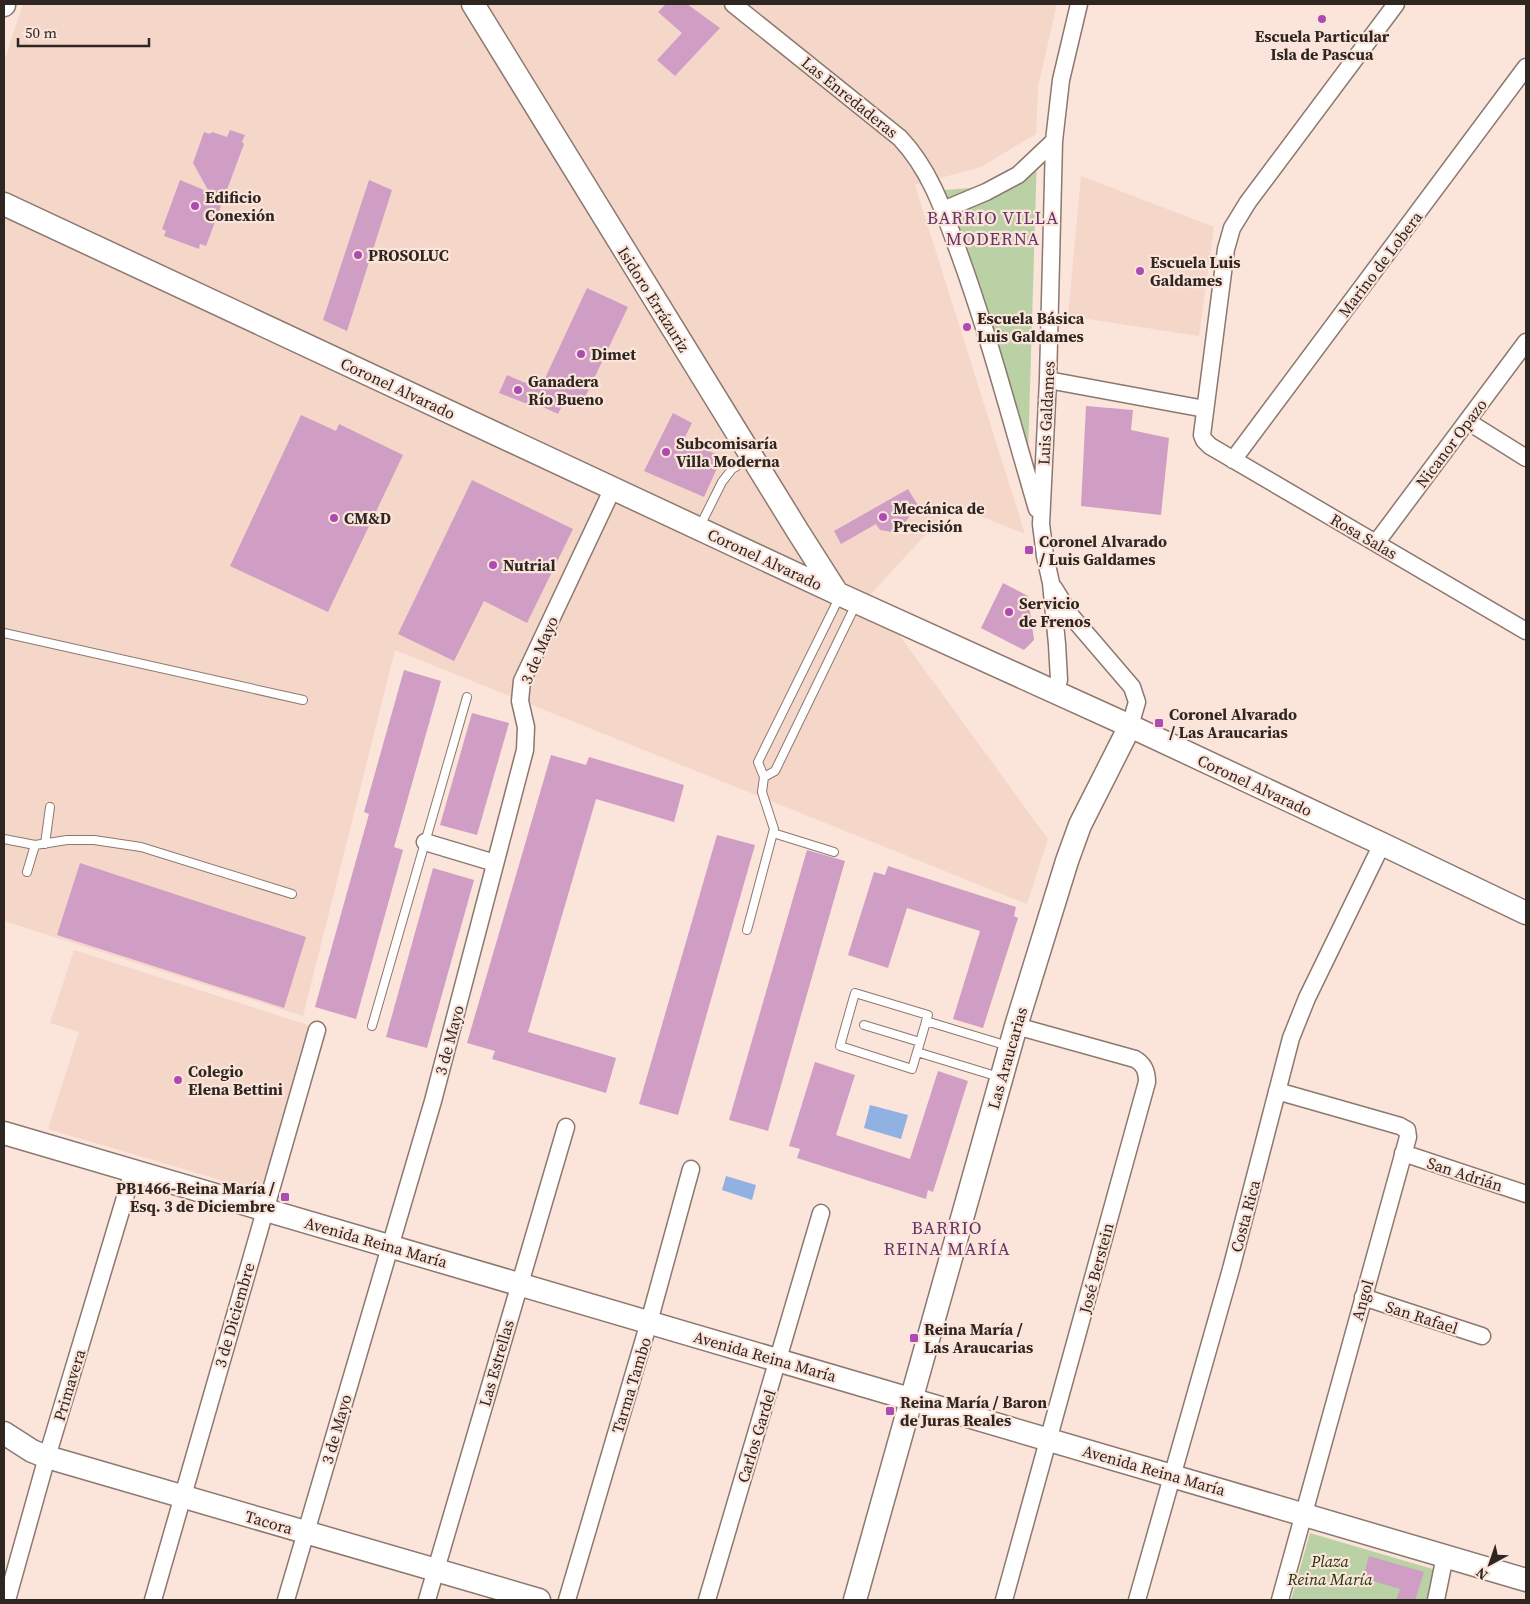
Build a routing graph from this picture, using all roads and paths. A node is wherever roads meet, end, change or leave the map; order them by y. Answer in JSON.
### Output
{"nodes":[{"id":1,"x":473,"y":4,"type":"edge"},
{"id":2,"x":733,"y":4,"type":"edge"},
{"id":3,"x":1079,"y":4,"type":"edge"},
{"id":4,"x":1396,"y":4,"type":"edge"},
{"id":5,"x":1526,"y":67,"type":"edge"},
{"id":6,"x":1054,"y":141,"type":"junction"},
{"id":7,"x":4,"y":204,"type":"edge"},
{"id":8,"x":943,"y":210,"type":"junction"},
{"id":9,"x":1526,"y":342,"type":"edge"},
{"id":10,"x":1048,"y":380,"type":"junction"},
{"id":11,"x":1205,"y":409,"type":"junction"},
{"id":12,"x":1468,"y":421,"type":"junction"},
{"id":13,"x":752,"y":457,"type":"junction"},
{"id":14,"x":1526,"y":458,"type":"edge"},
{"id":15,"x":1233,"y":460,"type":"junction"},
{"id":16,"x":613,"y":488,"type":"junction"},
{"id":17,"x":1041,"y":524,"type":"junction"},
{"id":18,"x":699,"y":528,"type":"junction"},
{"id":19,"x":797,"y":530,"type":"junction"},
{"id":20,"x":1376,"y":543,"type":"junction"},
{"id":21,"x":775,"y":564,"type":"junction"},
{"id":22,"x":1051,"y":583,"type":"junction"},
{"id":23,"x":845,"y":596,"type":"junction"},
{"id":24,"x":1526,"y":631,"type":"edge"},
{"id":25,"x":4,"y":633,"type":"edge"},
{"id":26,"x":1056,"y":692,"type":"junction"},
{"id":27,"x":467,"y":697,"type":"dead end"},
{"id":28,"x":303,"y":700,"type":"dead end"},
{"id":29,"x":1130,"y":726,"type":"junction"},
{"id":30,"x":764,"y":777,"type":"junction"},
{"id":31,"x":50,"y":807,"type":"dead end"},
{"id":32,"x":773,"y":833,"type":"junction"},
{"id":33,"x":4,"y":839,"type":"edge"},
{"id":34,"x":425,"y":842,"type":"junction"},
{"id":35,"x":44,"y":844,"type":"junction"},
{"id":36,"x":1382,"y":844,"type":"junction"},
{"id":37,"x":35,"y":845,"type":"junction"},
{"id":38,"x":834,"y":852,"type":"dead end"},
{"id":39,"x":495,"y":863,"type":"junction"},
{"id":40,"x":27,"y":872,"type":"dead end"},
{"id":41,"x":292,"y":894,"type":"dead end"},
{"id":42,"x":1526,"y":913,"type":"edge"},
{"id":43,"x":747,"y":930,"type":"dead end"},
{"id":44,"x":926,"y":1021,"type":"junction"},
{"id":45,"x":864,"y":1025,"type":"dead end"},
{"id":46,"x":372,"y":1026,"type":"dead end"},
{"id":47,"x":317,"y":1030,"type":"dead end"},
{"id":48,"x":1013,"y":1036,"type":"junction"},
{"id":49,"x":920,"y":1042,"type":"junction"},
{"id":50,"x":917,"y":1052,"type":"junction"},
{"id":51,"x":1001,"y":1078,"type":"junction"},
{"id":52,"x":1278,"y":1091,"type":"junction"},
{"id":53,"x":566,"y":1127,"type":"dead end"},
{"id":54,"x":4,"y":1133,"type":"edge"},
{"id":55,"x":1403,"y":1153,"type":"junction"},
{"id":56,"x":691,"y":1169,"type":"dead end"},
{"id":57,"x":134,"y":1171,"type":"junction"},
{"id":58,"x":1526,"y":1194,"type":"edge"},
{"id":59,"x":265,"y":1210,"type":"junction"},
{"id":60,"x":821,"y":1214,"type":"dead end"},
{"id":61,"x":390,"y":1246,"type":"junction"},
{"id":62,"x":520,"y":1284,"type":"junction"},
{"id":63,"x":1363,"y":1298,"type":"junction"},
{"id":64,"x":649,"y":1322,"type":"junction"},
{"id":65,"x":1482,"y":1336,"type":"dead end"},
{"id":66,"x":778,"y":1360,"type":"junction"},
{"id":67,"x":912,"y":1400,"type":"junction"},
{"id":68,"x":4,"y":1432,"type":"edge"},
{"id":69,"x":1049,"y":1440,"type":"junction"},
{"id":70,"x":47,"y":1458,"type":"junction"},
{"id":71,"x":1172,"y":1476,"type":"junction"},
{"id":72,"x":182,"y":1497,"type":"junction"},
{"id":73,"x":1303,"y":1514,"type":"junction"},
{"id":74,"x":306,"y":1533,"type":"junction"},
{"id":75,"x":1444,"y":1556,"type":"junction"},
{"id":76,"x":436,"y":1570,"type":"junction"},
{"id":77,"x":1526,"y":1580,"type":"edge"},
{"id":78,"x":7,"y":1600,"type":"edge"},
{"id":79,"x":153,"y":1600,"type":"edge"},
{"id":80,"x":286,"y":1600,"type":"edge"},
{"id":81,"x":427,"y":1600,"type":"edge"},
{"id":82,"x":539,"y":1600,"type":"edge"},
{"id":83,"x":567,"y":1600,"type":"edge"},
{"id":84,"x":707,"y":1600,"type":"edge"},
{"id":85,"x":855,"y":1600,"type":"edge"},
{"id":86,"x":1004,"y":1600,"type":"edge"},
{"id":87,"x":1137,"y":1600,"type":"edge"},
{"id":88,"x":1280,"y":1600,"type":"edge"},
{"id":89,"x":1436,"y":1600,"type":"edge"}],
"edges":[{"from":1,"to":13,"type":"street","name":"Isidoro Errázuriz"},
{"from":2,"to":8,"type":"street","name":"Las Enredaderas"},
{"from":3,"to":6,"type":"street","name":"Luis Galdames"},
{"from":4,"to":11,"type":"street"},
{"from":5,"to":15,"type":"street","name":"Marino de Lobera"},
{"from":6,"to":8,"type":"street"},
{"from":6,"to":10,"type":"street","name":"Luis Galdames"},
{"from":7,"to":16,"type":"street","name":"Coronel Alvarado"},
{"from":8,"to":17,"type":"street","name":"Las Enredaderas"},
{"from":9,"to":12,"type":"street","name":"Nicanor Opazo"},
{"from":10,"to":11,"type":"street"},
{"from":10,"to":17,"type":"street","name":"Luis Galdames"},
{"from":11,"to":15,"type":"street","name":"Rosa Salas"},
{"from":12,"to":14,"type":"street"},
{"from":12,"to":20,"type":"street","name":"Nicanor Opazo"},
{"from":13,"to":18,"type":"lane"},
{"from":13,"to":19,"type":"street","name":"Isidoro Errázuriz"},
{"from":15,"to":20,"type":"street","name":"Rosa Salas"},
{"from":16,"to":18,"type":"street","name":"Coronel Alvarado"},
{"from":16,"to":39,"type":"street","name":"3 de Mayo"},
{"from":17,"to":22,"type":"street","name":"Luis Galdames"},
{"from":18,"to":21,"type":"street","name":"Coronel Alvarado"},
{"from":19,"to":21,"type":"street"},
{"from":19,"to":23,"type":"street","name":"Isidoro Errázuriz"},
{"from":20,"to":24,"type":"street","name":"Rosa Salas"},
{"from":21,"to":23,"type":"street","name":"Coronel Alvarado"},
{"from":22,"to":26,"type":"street","name":"Luis Galdames"},
{"from":22,"to":29,"type":"street","name":"Luis Galdames"},
{"from":23,"to":26,"type":"street","name":"Coronel Alvarado"},
{"from":23,"to":30,"type":"lane"},
{"from":23,"to":30,"type":"lane"},
{"from":25,"to":28,"type":"lane"},
{"from":26,"to":29,"type":"street","name":"Coronel Alvarado"},
{"from":27,"to":34,"type":"lane"},
{"from":29,"to":36,"type":"street","name":"Coronel Alvarado"},
{"from":29,"to":48,"type":"street","name":"Las Araucarias"},
{"from":30,"to":32,"type":"lane"},
{"from":31,"to":35,"type":"lane"},
{"from":32,"to":38,"type":"lane"},
{"from":32,"to":43,"type":"lane"},
{"from":33,"to":37,"type":"lane"},
{"from":34,"to":39,"type":"street"},
{"from":34,"to":46,"type":"lane"},
{"from":35,"to":37,"type":"lane"},
{"from":35,"to":41,"type":"lane"},
{"from":36,"to":42,"type":"street","name":"Coronel Alvarado"},
{"from":36,"to":52,"type":"street","name":"Costa Rica"},
{"from":37,"to":40,"type":"lane"},
{"from":39,"to":61,"type":"street","name":"3 de Mayo"},
{"from":44,"to":48,"type":"lane"},
{"from":44,"to":49,"type":"lane"},
{"from":44,"to":50,"type":"lane"},
{"from":45,"to":49,"type":"lane"},
{"from":47,"to":59,"type":"street","name":"3 de Diciembre"},
{"from":48,"to":51,"type":"street","name":"Las Araucarias"},
{"from":48,"to":69,"type":"street","name":"José Berstein"},
{"from":49,"to":50,"type":"lane"},
{"from":50,"to":51,"type":"lane"},
{"from":51,"to":67,"type":"street","name":"Las Araucarias"},
{"from":52,"to":55,"type":"street","name":"Angol"},
{"from":52,"to":71,"type":"street","name":"Costa Rica"},
{"from":53,"to":62,"type":"street","name":"Las Estrellas"},
{"from":54,"to":57,"type":"street","name":"Avenida Reina María"},
{"from":55,"to":58,"type":"street","name":"San Adrián"},
{"from":55,"to":63,"type":"street","name":"Angol"},
{"from":56,"to":64,"type":"street","name":"Tarma Tambo"},
{"from":57,"to":59,"type":"street","name":"Avenida Reina María"},
{"from":57,"to":70,"type":"street","name":"Primavera"},
{"from":59,"to":61,"type":"street","name":"Avenida Reina María"},
{"from":59,"to":72,"type":"street","name":"3 de Diciembre"},
{"from":60,"to":66,"type":"street","name":"Carlos Gardel"},
{"from":61,"to":62,"type":"street","name":"Avenida Reina María"},
{"from":61,"to":74,"type":"street","name":"3 de Mayo"},
{"from":62,"to":64,"type":"street","name":"Avenida Reina María"},
{"from":62,"to":76,"type":"street","name":"Las Estrellas"},
{"from":63,"to":65,"type":"street","name":"San Rafael"},
{"from":63,"to":73,"type":"street","name":"Angol"},
{"from":64,"to":66,"type":"street","name":"Avenida Reina María"},
{"from":64,"to":83,"type":"street","name":"Tarma Tambo"},
{"from":66,"to":67,"type":"street","name":"Avenida Reina María"},
{"from":66,"to":84,"type":"street","name":"Carlos Gardel"},
{"from":67,"to":69,"type":"street","name":"Avenida Reina María"},
{"from":67,"to":85,"type":"street","name":"Las Araucarias"},
{"from":68,"to":70,"type":"street","name":"Tacora"},
{"from":69,"to":71,"type":"street","name":"Avenida Reina María"},
{"from":69,"to":86,"type":"street","name":"José Berstein"},
{"from":70,"to":72,"type":"street","name":"Tacora"},
{"from":70,"to":78,"type":"street","name":"Primavera"},
{"from":71,"to":73,"type":"street","name":"Avenida Reina María"},
{"from":71,"to":87,"type":"street","name":"Costa Rica"},
{"from":72,"to":74,"type":"street","name":"Tacora"},
{"from":72,"to":79,"type":"street","name":"3 de Diciembre"},
{"from":73,"to":75,"type":"street","name":"Avenida Reina María"},
{"from":73,"to":88,"type":"street","name":"Angol"},
{"from":74,"to":76,"type":"street","name":"Tacora"},
{"from":74,"to":80,"type":"street","name":"3 de Mayo"},
{"from":75,"to":77,"type":"street","name":"Avenida Reina María"},
{"from":75,"to":89,"type":"street"},
{"from":76,"to":81,"type":"street","name":"Las Estrellas"},
{"from":76,"to":82,"type":"street","name":"Tacora"}]}
